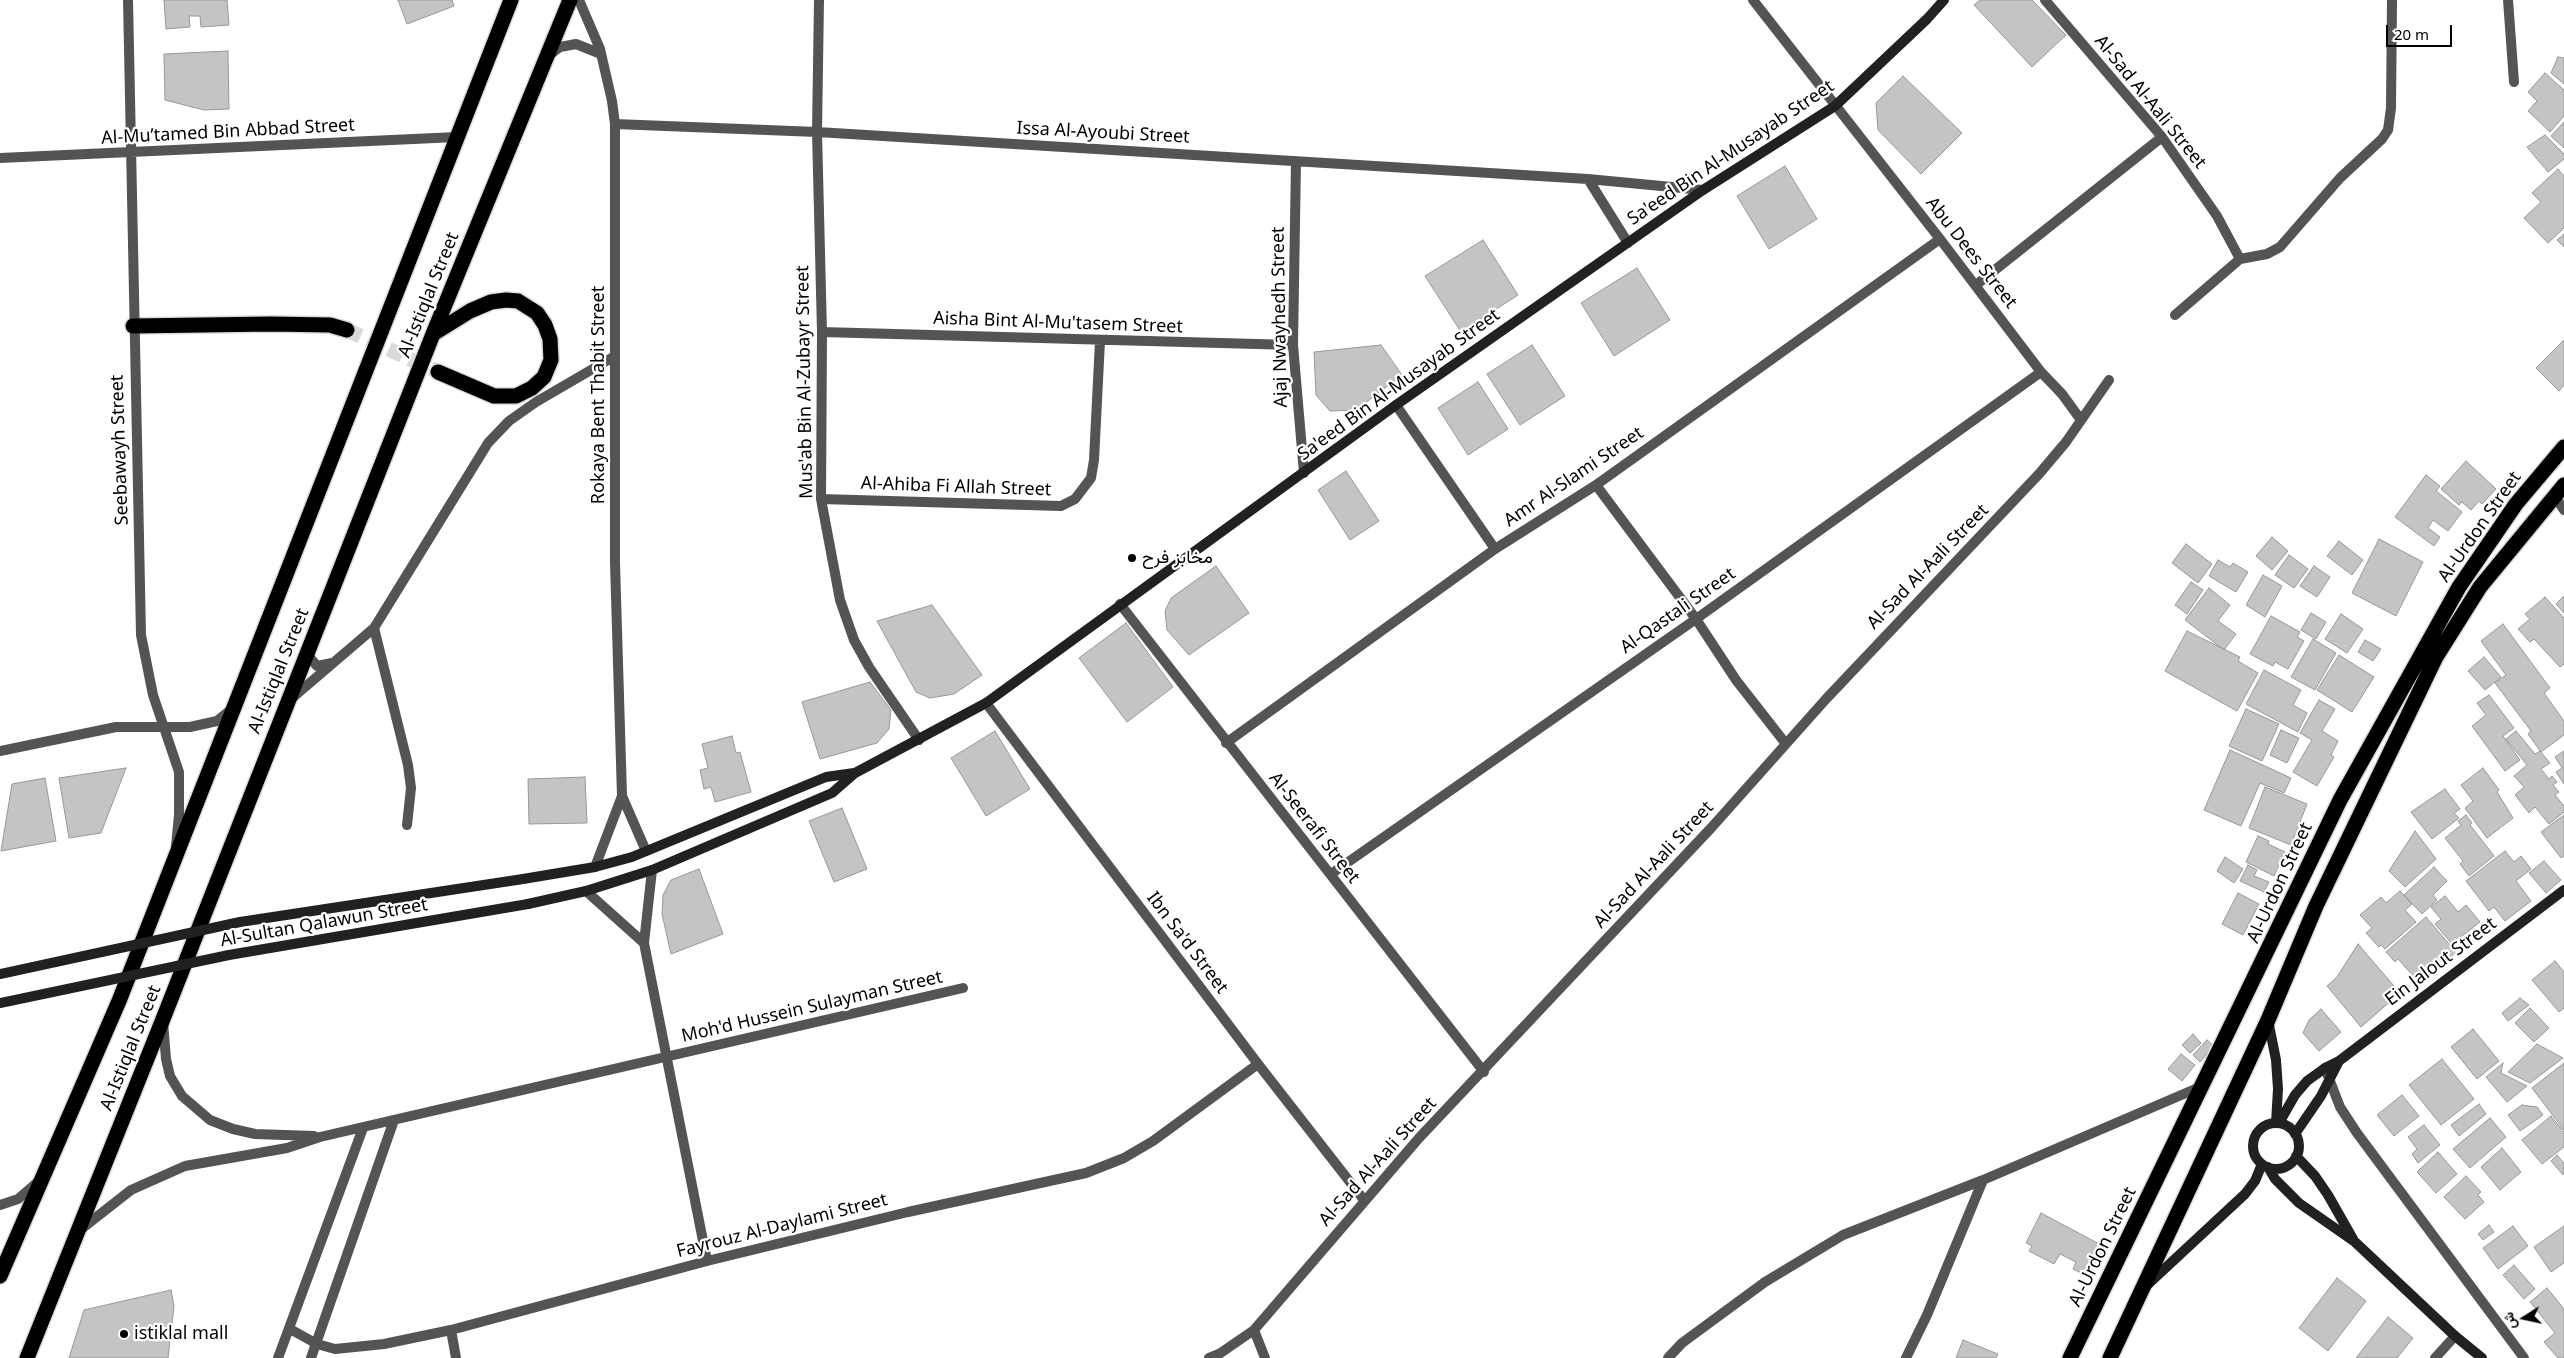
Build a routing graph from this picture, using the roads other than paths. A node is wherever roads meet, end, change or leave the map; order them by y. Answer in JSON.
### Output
{"nodes":[{"id":1,"x":128,"y":0,"type":"edge"},
{"id":2,"x":511,"y":0,"type":"edge"},
{"id":3,"x":570,"y":0,"type":"edge"},
{"id":4,"x":579,"y":0,"type":"edge"},
{"id":5,"x":819,"y":0,"type":"edge"},
{"id":6,"x":1753,"y":0,"type":"edge"},
{"id":7,"x":1944,"y":0,"type":"edge"},
{"id":8,"x":2045,"y":0,"type":"edge"},
{"id":9,"x":2392,"y":0,"type":"edge"},
{"id":10,"x":2508,"y":0,"type":"edge"},
{"id":11,"x":601,"y":54,"type":"junction"},
{"id":12,"x":546,"y":57,"type":"junction"},
{"id":13,"x":2514,"y":82,"type":"dead end"},
{"id":14,"x":1835,"y":106,"type":"junction"},
{"id":15,"x":615,"y":124,"type":"junction"},
{"id":16,"x":817,"y":132,"type":"junction"},
{"id":17,"x":457,"y":137,"type":"junction"},
{"id":18,"x":2162,"y":138,"type":"junction"},
{"id":19,"x":130,"y":152,"type":"junction"},
{"id":20,"x":0,"y":158,"type":"edge"},
{"id":21,"x":1296,"y":161,"type":"junction"},
{"id":22,"x":1588,"y":179,"type":"junction"},
{"id":23,"x":1703,"y":190,"type":"junction"},
{"id":24,"x":1940,"y":239,"type":"junction"},
{"id":25,"x":1628,"y":242,"type":"junction"},
{"id":26,"x":2240,"y":259,"type":"junction"},
{"id":27,"x":1976,"y":285,"type":"junction"},
{"id":28,"x":2175,"y":315,"type":"dead end"},
{"id":29,"x":133,"y":326,"type":"junction"},
{"id":30,"x":347,"y":330,"type":"tunnel mouth"},
{"id":31,"x":822,"y":332,"type":"junction"},
{"id":32,"x":433,"y":334,"type":"junction"},
{"id":33,"x":1100,"y":341,"type":"junction"},
{"id":34,"x":1293,"y":345,"type":"junction"},
{"id":35,"x":615,"y":356,"type":"junction"},
{"id":36,"x":438,"y":372,"type":"tunnel mouth"},
{"id":37,"x":2041,"y":372,"type":"junction"},
{"id":38,"x":2109,"y":380,"type":"dead end"},
{"id":39,"x":1396,"y":405,"type":"junction"},
{"id":40,"x":2081,"y":420,"type":"junction"},
{"id":41,"x":2564,"y":447,"type":"edge"},
{"id":42,"x":1304,"y":473,"type":"junction"},
{"id":43,"x":1596,"y":485,"type":"junction"},
{"id":44,"x":2559,"y":490,"type":"edge"},
{"id":45,"x":821,"y":499,"type":"junction"},
{"id":46,"x":2564,"y":510,"type":"edge"},
{"id":47,"x":1495,"y":549,"type":"junction"},
{"id":48,"x":1120,"y":604,"type":"junction"},
{"id":49,"x":1696,"y":619,"type":"junction"},
{"id":50,"x":374,"y":628,"type":"junction"},
{"id":51,"x":306,"y":653,"type":"junction"},
{"id":52,"x":333,"y":663,"type":"junction"},
{"id":53,"x":986,"y":703,"type":"junction"},
{"id":54,"x":286,"y":704,"type":"junction"},
{"id":55,"x":234,"y":708,"type":"junction"},
{"id":56,"x":165,"y":728,"type":"junction"},
{"id":57,"x":920,"y":740,"type":"junction"},
{"id":58,"x":1226,"y":743,"type":"junction"},
{"id":59,"x":1786,"y":744,"type":"junction"},
{"id":60,"x":0,"y":751,"type":"edge"},
{"id":61,"x":855,"y":773,"type":"junction"},
{"id":62,"x":622,"y":796,"type":"junction"},
{"id":63,"x":407,"y":825,"type":"dead end"},
{"id":64,"x":646,"y":851,"type":"junction"},
{"id":65,"x":174,"y":859,"type":"junction"},
{"id":66,"x":595,"y":867,"type":"junction"},
{"id":67,"x":652,"y":870,"type":"junction"},
{"id":68,"x":1331,"y":874,"type":"junction"},
{"id":69,"x":2564,"y":890,"type":"edge"},
{"id":70,"x":586,"y":891,"type":"junction"},
{"id":71,"x":644,"y":943,"type":"junction"},
{"id":72,"x":0,"y":974,"type":"edge"},
{"id":73,"x":963,"y":988,"type":"dead end"},
{"id":74,"x":0,"y":1003,"type":"edge"},
{"id":75,"x":163,"y":1019,"type":"junction"},
{"id":76,"x":2268,"y":1020,"type":"junction"},
{"id":77,"x":668,"y":1058,"type":"junction"},
{"id":78,"x":2339,"y":1061,"type":"junction"},
{"id":79,"x":1258,"y":1064,"type":"junction"},
{"id":80,"x":2325,"y":1068,"type":"junction"},
{"id":81,"x":1484,"y":1072,"type":"junction"},
{"id":82,"x":2330,"y":1080,"type":"junction"},
{"id":83,"x":2200,"y":1087,"type":"junction"},
{"id":84,"x":394,"y":1120,"type":"junction"},
{"id":85,"x":2277,"y":1123,"type":"junction"},
{"id":86,"x":362,"y":1128,"type":"junction"},
{"id":87,"x":2295,"y":1134,"type":"junction"},
{"id":88,"x":320,"y":1137,"type":"junction"},
{"id":89,"x":2296,"y":1156,"type":"junction"},
{"id":90,"x":2265,"y":1166,"type":"junction"},
{"id":91,"x":41,"y":1179,"type":"junction"},
{"id":92,"x":1983,"y":1180,"type":"junction"},
{"id":93,"x":1364,"y":1200,"type":"junction"},
{"id":94,"x":0,"y":1205,"type":"edge"},
{"id":95,"x":76,"y":1234,"type":"junction"},
{"id":96,"x":2355,"y":1242,"type":"junction"},
{"id":97,"x":708,"y":1261,"type":"junction"},
{"id":98,"x":0,"y":1276,"type":"edge"},
{"id":99,"x":2144,"y":1289,"type":"junction"},
{"id":100,"x":290,"y":1329,"type":"junction"},
{"id":101,"x":451,"y":1330,"type":"junction"},
{"id":102,"x":1254,"y":1330,"type":"junction"},
{"id":103,"x":2455,"y":1336,"type":"junction"},
{"id":104,"x":317,"y":1344,"type":"junction"},
{"id":105,"x":27,"y":1358,"type":"edge"},
{"id":106,"x":278,"y":1358,"type":"edge"},
{"id":107,"x":311,"y":1358,"type":"edge"},
{"id":108,"x":456,"y":1358,"type":"edge"},
{"id":109,"x":1209,"y":1358,"type":"edge"},
{"id":110,"x":1264,"y":1358,"type":"edge"},
{"id":111,"x":1668,"y":1358,"type":"edge"},
{"id":112,"x":1906,"y":1358,"type":"edge"},
{"id":113,"x":2070,"y":1358,"type":"edge"},
{"id":114,"x":2110,"y":1358,"type":"edge"},
{"id":115,"x":2436,"y":1358,"type":"edge"},
{"id":116,"x":2482,"y":1358,"type":"edge"},
{"id":117,"x":2524,"y":1358,"type":"edge"}],
"edges":[{"from":1,"to":19,"type":"street","name":"Seebawayh Street"},
{"from":2,"to":17,"type":"highway","name":"Al-Istiqlal Street"},
{"from":3,"to":12,"type":"highway","name":"Al-Istiqlal Street"},
{"from":4,"to":11,"type":"street","name":"Rokaya Bent Thabit Street"},
{"from":5,"to":16,"type":"street","name":"Mus'ab Bin Al-Zubayr Street"},
{"from":6,"to":14,"type":"street","name":"Abu Dees Street"},
{"from":7,"to":14,"type":"street","name":"Sa'eed Bin Al-Musayab Street"},
{"from":8,"to":18,"type":"street","name":"Al-Sad Al-Aali Street"},
{"from":9,"to":26,"type":"street"},
{"from":10,"to":13,"type":"street"},
{"from":11,"to":12,"type":"street"},
{"from":11,"to":15,"type":"street","name":"Rokaya Bent Thabit Street"},
{"from":12,"to":32,"type":"highway","name":"Al-Istiqlal Street"},
{"from":14,"to":23,"type":"street","name":"Sa'eed Bin Al-Musayab Street"},
{"from":14,"to":24,"type":"street","name":"Abu Dees Street"},
{"from":15,"to":16,"type":"street","name":"Issa Al-Ayoubi Street"},
{"from":15,"to":35,"type":"street","name":"Rokaya Bent Thabit Street"},
{"from":16,"to":21,"type":"street","name":"Issa Al-Ayoubi Street"},
{"from":16,"to":31,"type":"street","name":"Mus'ab Bin Al-Zubayr Street"},
{"from":17,"to":19,"type":"street","name":"Al-Mu’tamed Bin Abbad Street"},
{"from":17,"to":55,"type":"highway","name":"Al-Istiqlal Street"},
{"from":18,"to":26,"type":"street","name":"Al-Sad Al-Aali Street"},
{"from":18,"to":27,"type":"street"},
{"from":19,"to":20,"type":"street","name":"Al-Mu’tamed Bin Abbad Street"},
{"from":19,"to":29,"type":"street","name":"Seebawayh Street"},
{"from":21,"to":22,"type":"street","name":"Issa Al-Ayoubi Street"},
{"from":21,"to":34,"type":"street","name":"Ajaj Nwayhedh Street"},
{"from":22,"to":23,"type":"street","name":"Issa Al-Ayoubi Street"},
{"from":22,"to":25,"type":"street"},
{"from":23,"to":25,"type":"street","name":"Sa'eed Bin Al-Musayab Street"},
{"from":24,"to":27,"type":"street","name":"Abu Dees Street"},
{"from":24,"to":43,"type":"street","name":"Amr Al-Slami Street"},
{"from":25,"to":39,"type":"street","name":"Sa'eed Bin Al-Musayab Street"},
{"from":26,"to":28,"type":"street"},
{"from":27,"to":37,"type":"street","name":"Abu Dees Street"},
{"from":29,"to":30,"type":"highway"},
{"from":29,"to":56,"type":"street","name":"Seebawayh Street"},
{"from":31,"to":33,"type":"street","name":"Aisha Bint Al-Mu'tasem Street"},
{"from":31,"to":45,"type":"street","name":"Mus'ab Bin Al-Zubayr Street"},
{"from":32,"to":36,"type":"highway"},
{"from":32,"to":51,"type":"highway","name":"Al-Istiqlal Street"},
{"from":33,"to":34,"type":"street","name":"Aisha Bint Al-Mu'tasem Street"},
{"from":33,"to":45,"type":"street","name":"Al-Ahiba Fi Allah Street"},
{"from":34,"to":42,"type":"street","name":"Ajaj Nwayhedh Street"},
{"from":35,"to":50,"type":"street"},
{"from":35,"to":62,"type":"street","name":"Rokaya Bent Thabit Street"},
{"from":37,"to":40,"type":"street","name":"Abu Dees Street"},
{"from":37,"to":49,"type":"street","name":"Al-Qastali Street"},
{"from":38,"to":40,"type":"street","name":"Al-Sad Al-Aali Street"},
{"from":39,"to":42,"type":"street","name":"Sa'eed Bin Al-Musayab Street"},
{"from":39,"to":47,"type":"street"},
{"from":40,"to":59,"type":"street","name":"Al-Sad Al-Aali Street"},
{"from":41,"to":83,"type":"highway","name":"Al-Urdon Street"},
{"from":42,"to":48,"type":"street","name":"Sa'eed Bin Al-Musayab Street"},
{"from":43,"to":47,"type":"street","name":"Amr Al-Slami Street"},
{"from":43,"to":49,"type":"street"},
{"from":44,"to":46,"type":"street"},
{"from":44,"to":76,"type":"highway","name":"Al-Urdon Street"},
{"from":45,"to":57,"type":"street","name":"Mus'ab Bin Al-Zubayr Street"},
{"from":47,"to":58,"type":"street","name":"Amr Al-Slami Street"},
{"from":48,"to":53,"type":"street","name":"Sa'eed Bin Al-Musayab Street"},
{"from":48,"to":58,"type":"street","name":"Al-Seerafi Street"},
{"from":49,"to":59,"type":"street"},
{"from":49,"to":68,"type":"street","name":"Al-Qastali Street"},
{"from":50,"to":52,"type":"street"},
{"from":50,"to":63,"type":"street"},
{"from":51,"to":52,"type":"street"},
{"from":51,"to":54,"type":"highway","name":"Al-Istiqlal Street"},
{"from":52,"to":54,"type":"street"},
{"from":53,"to":57,"type":"street","name":"Sa'eed Bin Al-Musayab Street"},
{"from":53,"to":79,"type":"street","name":"Ibn Sa'd Street"},
{"from":54,"to":75,"type":"highway","name":"Al-Istiqlal Street"},
{"from":55,"to":56,"type":"street"},
{"from":55,"to":65,"type":"highway","name":"Al-Istiqlal Street"},
{"from":56,"to":60,"type":"street"},
{"from":56,"to":65,"type":"street","name":"Seebawayh Street"},
{"from":57,"to":61,"type":"street","name":"Sa'eed Bin Al-Musayab Street"},
{"from":58,"to":68,"type":"street","name":"Al-Seerafi Street"},
{"from":59,"to":81,"type":"street","name":"Al-Sad Al-Aali Street"},
{"from":61,"to":64,"type":"street","name":"Sa'eed Bin Al-Musayab Street"},
{"from":61,"to":67,"type":"street","name":"Sa'eed Bin Al-Musayab Street"},
{"from":62,"to":64,"type":"street","name":"Rokaya Bent Thabit Street"},
{"from":62,"to":66,"type":"street","name":"Rokaya Bent Thabit Street"},
{"from":64,"to":66,"type":"street","name":"Sa'eed Bin Al-Musayab Street"},
{"from":65,"to":91,"type":"highway","name":"Al-Istiqlal Street"},
{"from":66,"to":72,"type":"street","name":"Al-Sultan Qalawun Street","bridge":true},
{"from":67,"to":70,"type":"street","name":"Al-Sultan Qalawun Street"},
{"from":67,"to":71,"type":"street","name":"Moh'd Hussein Sulayman Street"},
{"from":68,"to":81,"type":"street","name":"Al-Seerafi Street"},
{"from":69,"to":78,"type":"street","name":"Ein Jalout Street"},
{"from":70,"to":71,"type":"street"},
{"from":70,"to":74,"type":"street","name":"Al-Sultan Qalawun Street","bridge":true},
{"from":71,"to":77,"type":"street","name":"Moh'd Hussein Sulayman Street"},
{"from":73,"to":77,"type":"street","name":"Moh'd Hussein Sulayman Street"},
{"from":75,"to":88,"type":"street"},
{"from":75,"to":95,"type":"highway","name":"Al-Istiqlal Street"},
{"from":76,"to":85,"type":"street"},
{"from":76,"to":99,"type":"highway","name":"Al-Urdon Street"},
{"from":77,"to":84,"type":"street"},
{"from":77,"to":97,"type":"street","name":"Moh'd Hussein Sulayman Street"},
{"from":78,"to":80,"type":"street","name":"Ein Jalout Street"},
{"from":78,"to":82,"type":"street","name":"Ein Jalout Street"},
{"from":79,"to":93,"type":"street","name":"Ibn Sa'd Street"},
{"from":79,"to":97,"type":"street","name":"Fayrouz Al-Daylami Street"},
{"from":80,"to":82,"type":"street"},
{"from":80,"to":85,"type":"street","name":"Ein Jalout Street"},
{"from":81,"to":93,"type":"street","name":"Al-Sad Al-Aali Street"},
{"from":82,"to":87,"type":"street","name":"Ein Jalout Street"},
{"from":82,"to":117,"type":"street"},
{"from":83,"to":92,"type":"street"},
{"from":83,"to":113,"type":"highway","name":"Al-Urdon Street"},
{"from":84,"to":86,"type":"street"},
{"from":84,"to":104,"type":"street"},
{"from":85,"to":87,"type":"street"},
{"from":85,"to":90,"type":"street"},
{"from":86,"to":88,"type":"street"},
{"from":86,"to":100,"type":"street"},
{"from":87,"to":89,"type":"street"},
{"from":88,"to":95,"type":"street"},
{"from":89,"to":90,"type":"street"},
{"from":89,"to":96,"type":"street"},
{"from":90,"to":96,"type":"street"},
{"from":90,"to":99,"type":"street"},
{"from":91,"to":94,"type":"street"},
{"from":91,"to":98,"type":"highway","name":"Al-Istiqlal Street"},
{"from":92,"to":111,"type":"street"},
{"from":92,"to":112,"type":"street"},
{"from":93,"to":102,"type":"street","name":"Al-Sad Al-Aali Street"},
{"from":95,"to":105,"type":"highway","name":"Al-Istiqlal Street"},
{"from":96,"to":103,"type":"street"},
{"from":97,"to":101,"type":"street","name":"Fayrouz Al-Daylami Street"},
{"from":99,"to":114,"type":"highway","name":"Al-Urdon Street"},
{"from":100,"to":104,"type":"street","name":"Fayrouz Al-Daylami Street"},
{"from":100,"to":106,"type":"street"},
{"from":101,"to":104,"type":"street","name":"Fayrouz Al-Daylami Street"},
{"from":101,"to":108,"type":"street"},
{"from":102,"to":109,"type":"street","name":"Al-Sad Al-Aali Street"},
{"from":102,"to":110,"type":"street"},
{"from":103,"to":115,"type":"street"},
{"from":103,"to":116,"type":"street"},
{"from":104,"to":107,"type":"street"}]}
